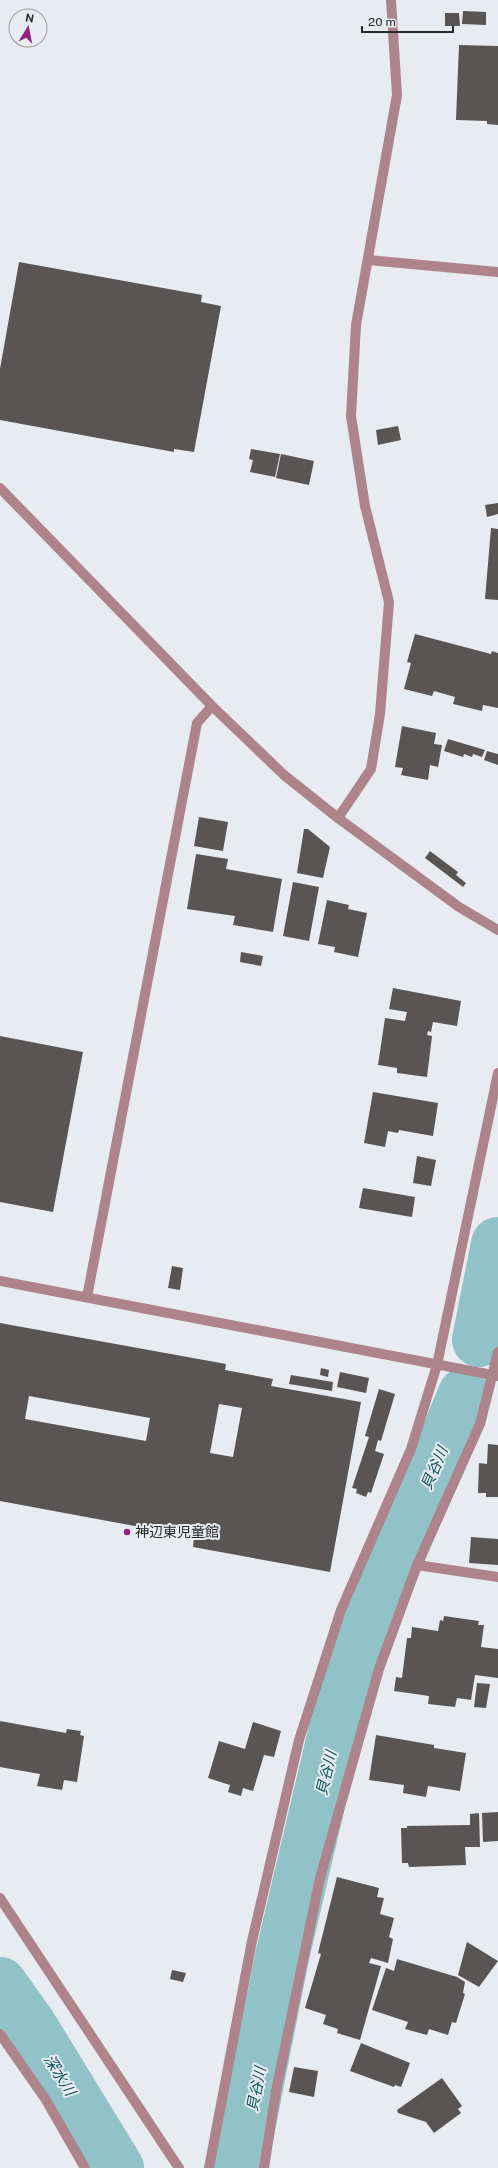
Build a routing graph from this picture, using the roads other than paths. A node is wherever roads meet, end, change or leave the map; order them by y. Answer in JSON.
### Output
{"nodes":[{"id":1,"x":391,"y":0,"type":"edge"},
{"id":2,"x":368,"y":260,"type":"junction"},
{"id":3,"x":498,"y":272,"type":"edge"},
{"id":4,"x":0,"y":488,"type":"edge"},
{"id":5,"x":212,"y":706,"type":"junction"},
{"id":6,"x":338,"y":818,"type":"junction"},
{"id":7,"x":498,"y":930,"type":"edge"},
{"id":8,"x":498,"y":1073,"type":"edge"},
{"id":9,"x":0,"y":1281,"type":"edge"},
{"id":10,"x":87,"y":1297,"type":"junction"},
{"id":11,"x":498,"y":1352,"type":"edge"},
{"id":12,"x":437,"y":1365,"type":"junction"},
{"id":13,"x":496,"y":1376,"type":"edge"},
{"id":14,"x":417,"y":1565,"type":"junction"},
{"id":15,"x":498,"y":1577,"type":"edge"},
{"id":16,"x":0,"y":1898,"type":"edge"},
{"id":17,"x":0,"y":2034,"type":"edge"},
{"id":18,"x":85,"y":2168,"type":"edge"},
{"id":19,"x":179,"y":2168,"type":"edge"},
{"id":20,"x":209,"y":2168,"type":"edge"},
{"id":21,"x":264,"y":2168,"type":"edge"}],
"edges":[{"from":1,"to":2,"type":"street"},
{"from":2,"to":3,"type":"street"},
{"from":2,"to":6,"type":"street"},
{"from":4,"to":5,"type":"street"},
{"from":5,"to":6,"type":"street"},
{"from":5,"to":10,"type":"street"},
{"from":6,"to":7,"type":"street"},
{"from":8,"to":12,"type":"street"},
{"from":9,"to":10,"type":"street"},
{"from":10,"to":12,"type":"street"},
{"from":11,"to":13,"type":"street"},
{"from":12,"to":13,"type":"street"},
{"from":12,"to":20,"type":"street"},
{"from":13,"to":14,"type":"street"},
{"from":14,"to":15,"type":"street"},
{"from":14,"to":21,"type":"street"},
{"from":16,"to":19,"type":"street"},
{"from":17,"to":18,"type":"street"}]}
